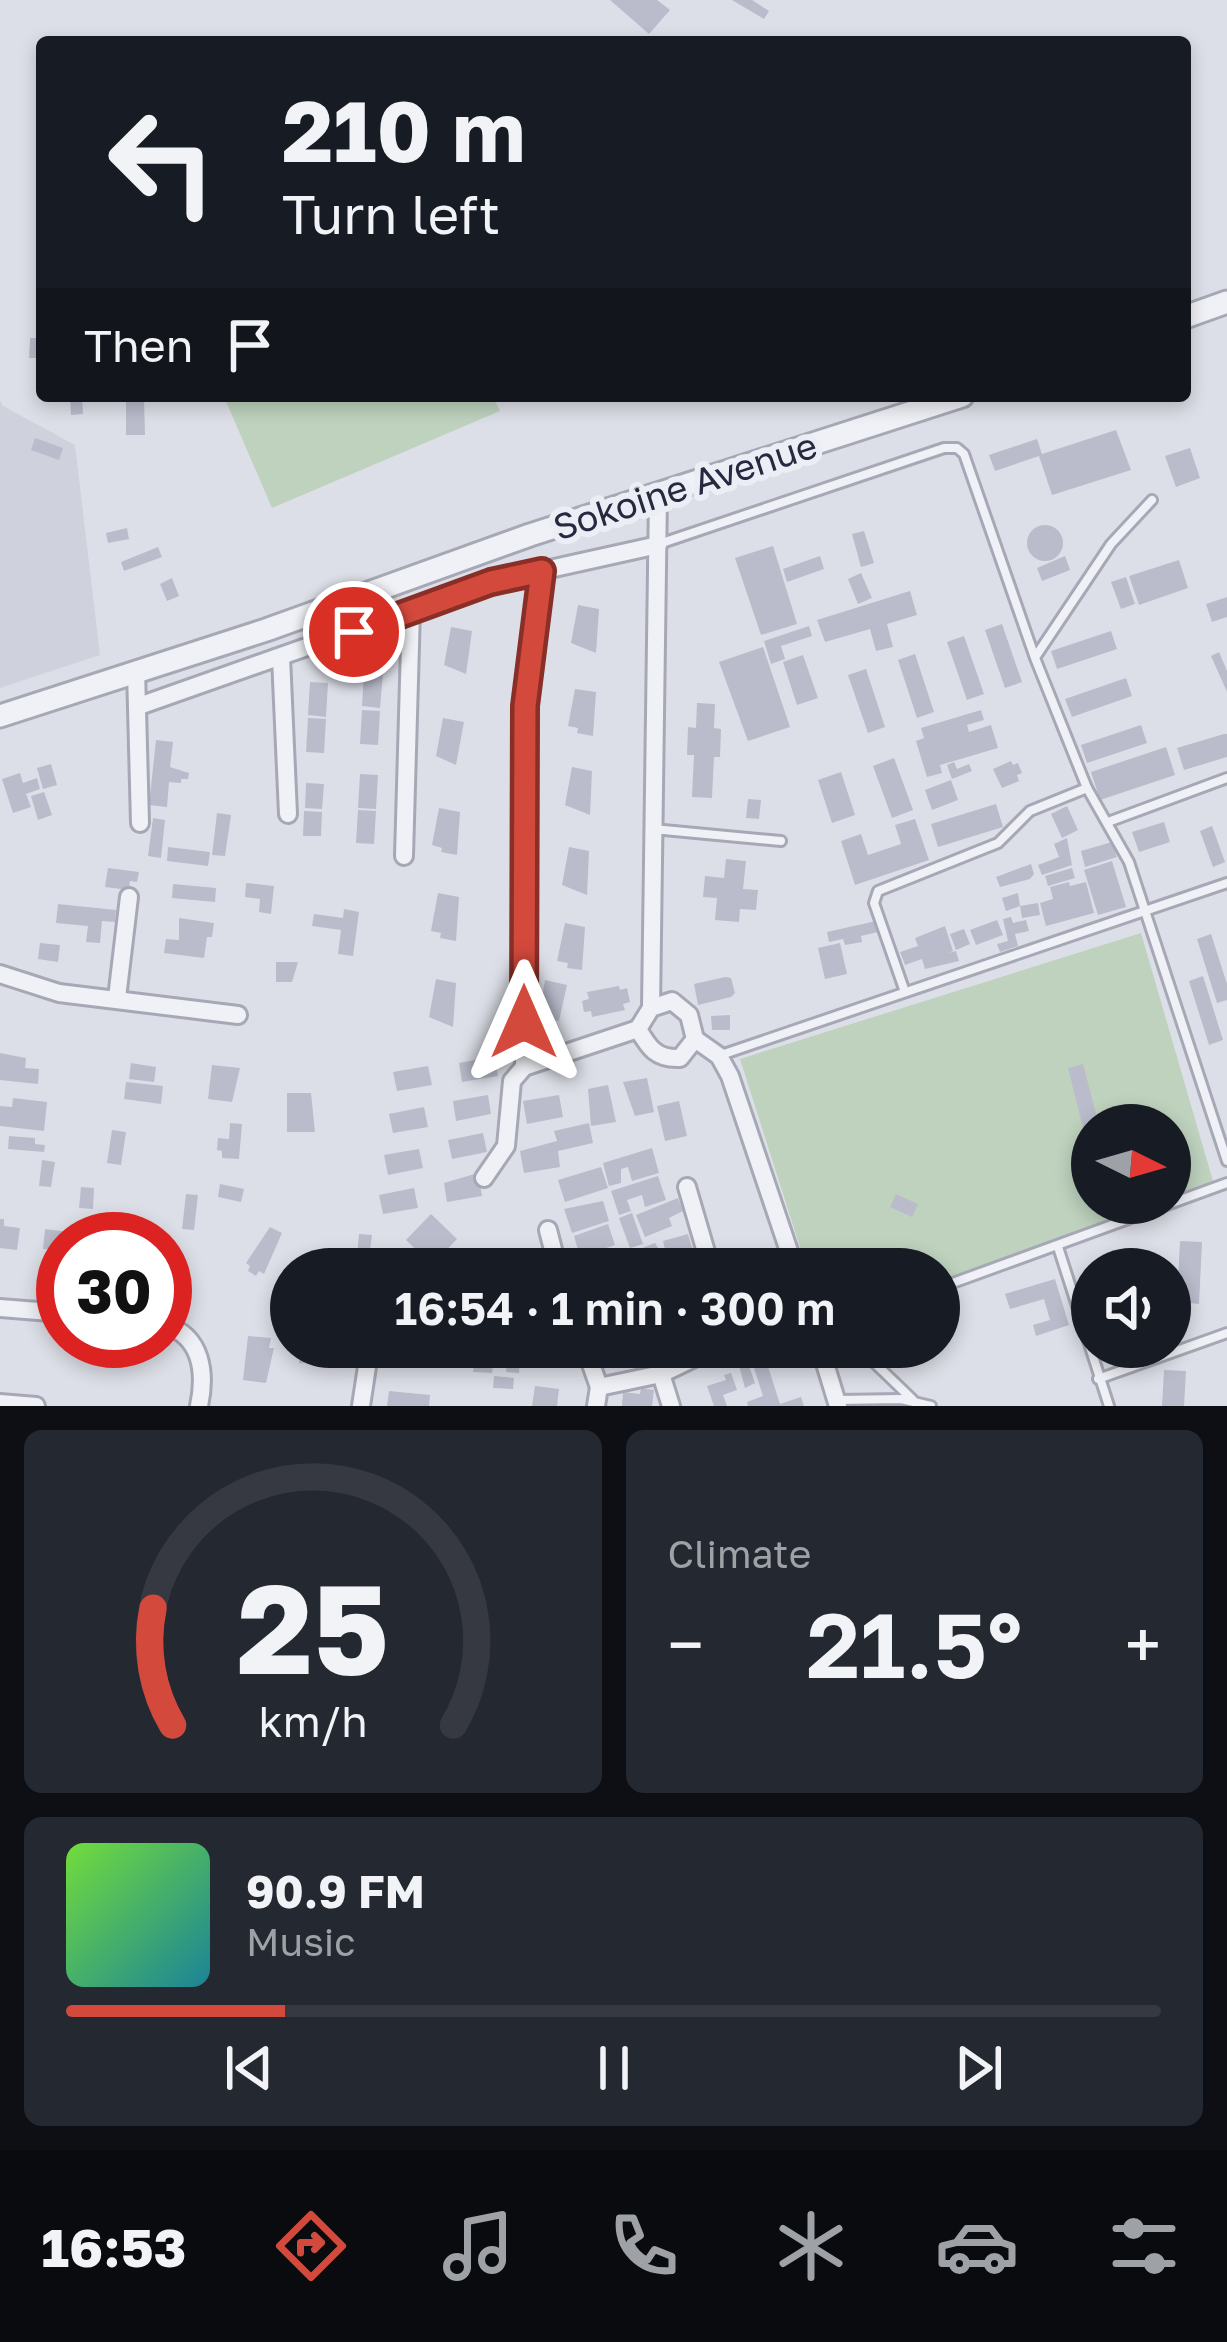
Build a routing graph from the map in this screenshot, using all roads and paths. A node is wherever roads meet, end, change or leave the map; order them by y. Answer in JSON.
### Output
{"nodes":[{"id":1,"x":1227,"y":302,"type":"edge"},
{"id":2,"x":1191,"y":315,"type":"edge"},
{"id":3,"x":944,"y":402,"type":"edge"},
{"id":4,"x":658,"y":495,"type":"junction"},
{"id":5,"x":1152,"y":500,"type":"dead end"},
{"id":6,"x":658,"y":545,"type":"junction"},
{"id":7,"x":542,"y":571,"type":"junction"},
{"id":8,"x":411,"y":610,"type":"junction"},
{"id":9,"x":281,"y":657,"type":"junction"},
{"id":10,"x":1035,"y":658,"type":"junction"},
{"id":11,"x":136,"y":670,"type":"junction"},
{"id":12,"x":139,"y":706,"type":"junction"},
{"id":13,"x":0,"y":716,"type":"edge"},
{"id":14,"x":1227,"y":778,"type":"edge"},
{"id":15,"x":1087,"y":788,"type":"junction"},
{"id":16,"x":288,"y":814,"type":"dead end"},
{"id":17,"x":1108,"y":822,"type":"junction"},
{"id":18,"x":140,"y":823,"type":"dead end"},
{"id":19,"x":652,"y":829,"type":"junction"},
{"id":20,"x":782,"y":841,"type":"dead end"},
{"id":21,"x":404,"y":856,"type":"dead end"},
{"id":22,"x":1227,"y":883,"type":"edge"},
{"id":23,"x":129,"y":897,"type":"dead end"},
{"id":24,"x":1145,"y":910,"type":"junction"},
{"id":25,"x":651,"y":968,"type":"junction"},
{"id":26,"x":0,"y":974,"type":"edge"},
{"id":27,"x":905,"y":992,"type":"junction"},
{"id":28,"x":117,"y":998,"type":"junction"},
{"id":29,"x":672,"y":1001,"type":"junction"},
{"id":30,"x":651,"y":1008,"type":"junction"},
{"id":31,"x":238,"y":1015,"type":"dead end"},
{"id":32,"x":638,"y":1028,"type":"junction"},
{"id":33,"x":695,"y":1039,"type":"junction"},
{"id":34,"x":719,"y":1056,"type":"junction"},
{"id":35,"x":524,"y":1067,"type":"junction"},
{"id":36,"x":1227,"y":1161,"type":"edge"},
{"id":37,"x":484,"y":1178,"type":"dead end"},
{"id":38,"x":1227,"y":1183,"type":"edge"},
{"id":39,"x":687,"y":1186,"type":"dead end"},
{"id":40,"x":548,"y":1230,"type":"dead end"},
{"id":41,"x":1058,"y":1247,"type":"junction"},
{"id":42,"x":553,"y":1248,"type":"edge"},
{"id":43,"x":705,"y":1248,"type":"edge"},
{"id":44,"x":788,"y":1248,"type":"edge"},
{"id":45,"x":960,"y":1281,"type":"edge"},
{"id":46,"x":0,"y":1308,"type":"edge"},
{"id":47,"x":36,"y":1310,"type":"edge"},
{"id":48,"x":1227,"y":1333,"type":"edge"},
{"id":49,"x":192,"y":1342,"type":"edge"},
{"id":50,"x":367,"y":1368,"type":"edge"},
{"id":51,"x":673,"y":1368,"type":"edge"},
{"id":52,"x":826,"y":1368,"type":"edge"},
{"id":53,"x":880,"y":1368,"type":"edge"},
{"id":54,"x":661,"y":1374,"type":"junction"},
{"id":55,"x":1098,"y":1378,"type":"junction"},
{"id":56,"x":597,"y":1396,"type":"edge"},
{"id":57,"x":914,"y":1400,"type":"junction"},
{"id":58,"x":0,"y":1403,"type":"edge"},
{"id":59,"x":837,"y":1403,"type":"edge"},
{"id":60,"x":35,"y":1406,"type":"edge"},
{"id":61,"x":199,"y":1406,"type":"edge"},
{"id":62,"x":361,"y":1406,"type":"edge"},
{"id":63,"x":671,"y":1406,"type":"edge"},
{"id":64,"x":931,"y":1406,"type":"edge"},
{"id":65,"x":1108,"y":1406,"type":"edge"}],
"edges":[{"from":1,"to":2,"type":"street"},
{"from":3,"to":4,"type":"street","name":"Sokoine Avenue"},
{"from":4,"to":6,"type":"street"},
{"from":4,"to":11,"type":"street","name":"Sokoine Avenue"},
{"from":5,"to":10,"type":"lane"},
{"from":6,"to":7,"type":"street"},
{"from":6,"to":10,"type":"lane"},
{"from":6,"to":19,"type":"street"},
{"from":7,"to":8,"type":"street"},
{"from":7,"to":35,"type":"street"},
{"from":8,"to":9,"type":"street"},
{"from":8,"to":21,"type":"street"},
{"from":9,"to":12,"type":"street"},
{"from":9,"to":16,"type":"street"},
{"from":10,"to":15,"type":"lane"},
{"from":11,"to":12,"type":"street"},
{"from":11,"to":13,"type":"street","name":"Sokoine Avenue"},
{"from":12,"to":18,"type":"street"},
{"from":14,"to":17,"type":"lane"},
{"from":15,"to":17,"type":"lane"},
{"from":15,"to":27,"type":"lane"},
{"from":17,"to":24,"type":"lane"},
{"from":19,"to":20,"type":"lane"},
{"from":19,"to":25,"type":"street"},
{"from":22,"to":24,"type":"lane"},
{"from":23,"to":28,"type":"street"},
{"from":24,"to":27,"type":"lane"},
{"from":24,"to":36,"type":"lane"},
{"from":25,"to":29,"type":"street"},
{"from":25,"to":30,"type":"street"},
{"from":26,"to":28,"type":"street"},
{"from":27,"to":34,"type":"lane"},
{"from":28,"to":31,"type":"street"},
{"from":29,"to":30,"type":"street"},
{"from":29,"to":33,"type":"street"},
{"from":30,"to":32,"type":"street"},
{"from":32,"to":33,"type":"street"},
{"from":32,"to":35,"type":"street"},
{"from":33,"to":34,"type":"street"},
{"from":34,"to":44,"type":"street"},
{"from":35,"to":37,"type":"street"},
{"from":38,"to":41,"type":"lane"},
{"from":39,"to":43,"type":"street"},
{"from":40,"to":42,"type":"street"},
{"from":41,"to":45,"type":"lane"},
{"from":41,"to":55,"type":"lane"},
{"from":46,"to":47,"type":"street"},
{"from":48,"to":55,"type":"lane"},
{"from":49,"to":61,"type":"street"},
{"from":50,"to":62,"type":"street"},
{"from":51,"to":54,"type":"street"},
{"from":52,"to":59,"type":"street"},
{"from":53,"to":57,"type":"lane"},
{"from":54,"to":56,"type":"street"},
{"from":54,"to":63,"type":"street"},
{"from":55,"to":65,"type":"lane"},
{"from":57,"to":59,"type":"lane"},
{"from":57,"to":64,"type":"lane"},
{"from":58,"to":60,"type":"street"}]}
